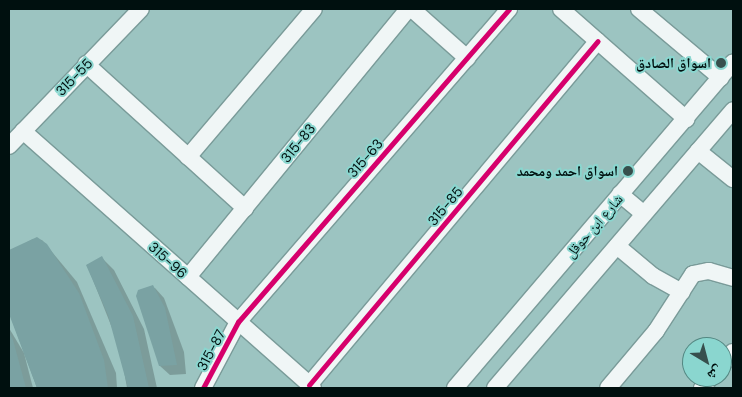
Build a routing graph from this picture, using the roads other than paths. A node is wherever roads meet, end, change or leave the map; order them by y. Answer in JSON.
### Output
{"nodes":[{"id":1,"x":140,"y":9,"type":"edge"},
{"id":2,"x":314,"y":9,"type":"edge"},
{"id":3,"x":408,"y":9,"type":"edge"},
{"id":4,"x":412,"y":9,"type":"edge"},
{"id":5,"x":509,"y":9,"type":"edge"},
{"id":6,"x":561,"y":9,"type":"edge"},
{"id":7,"x":639,"y":9,"type":"edge"},
{"id":8,"x":598,"y":41,"type":"junction"},
{"id":9,"x":466,"y":58,"type":"junction"},
{"id":10,"x":733,"y":63,"type":"edge"},
{"id":11,"x":86,"y":64,"type":"junction"},
{"id":12,"x":720,"y":78,"type":"junction"},
{"id":13,"x":733,"y":110,"type":"edge"},
{"id":14,"x":686,"y":119,"type":"junction"},
{"id":15,"x":23,"y":131,"type":"junction"},
{"id":16,"x":9,"y":146,"type":"edge"},
{"id":17,"x":698,"y":151,"type":"junction"},
{"id":18,"x":188,"y":157,"type":"junction"},
{"id":19,"x":733,"y":179,"type":"edge"},
{"id":20,"x":620,"y":194,"type":"junction"},
{"id":21,"x":245,"y":208,"type":"junction"},
{"id":22,"x":644,"y":214,"type":"junction"},
{"id":23,"x":617,"y":246,"type":"junction"},
{"id":24,"x":188,"y":277,"type":"junction"},
{"id":25,"x":733,"y":278,"type":"edge"},
{"id":26,"x":682,"y":292,"type":"junction"},
{"id":27,"x":238,"y":322,"type":"junction"},
{"id":28,"x":311,"y":387,"type":"edge"},
{"id":29,"x":203,"y":388,"type":"edge"},
{"id":30,"x":454,"y":388,"type":"edge"},
{"id":31,"x":495,"y":388,"type":"edge"},
{"id":32,"x":608,"y":388,"type":"edge"}],
"edges":[{"from":1,"to":11,"type":"street","name":"315-55"},
{"from":2,"to":18,"type":"street"},
{"from":3,"to":21,"type":"street","name":"315-83"},
{"from":4,"to":9,"type":"street"},
{"from":5,"to":9,"type":"street","name":"315-63"},
{"from":6,"to":8,"type":"street"},
{"from":7,"to":12,"type":"street"},
{"from":8,"to":14,"type":"street"},
{"from":8,"to":28,"type":"street","name":"315-85"},
{"from":9,"to":27,"type":"street","name":"315-63"},
{"from":10,"to":12,"type":"street","name":"شارع ابن حوقل"},
{"from":11,"to":15,"type":"street","name":"315-55"},
{"from":11,"to":18,"type":"street"},
{"from":12,"to":14,"type":"street","name":"شارع ابن حوقل"},
{"from":13,"to":17,"type":"street"},
{"from":14,"to":20,"type":"street","name":"شارع ابن حوقل"},
{"from":15,"to":16,"type":"street","name":"315-55"},
{"from":15,"to":24,"type":"street","name":"315-96"},
{"from":17,"to":19,"type":"street"},
{"from":17,"to":22,"type":"street"},
{"from":18,"to":21,"type":"street"},
{"from":20,"to":22,"type":"street"},
{"from":20,"to":30,"type":"street","name":"شارع ابن حوقل"},
{"from":21,"to":24,"type":"street","name":"315-83"},
{"from":22,"to":23,"type":"street"},
{"from":23,"to":26,"type":"street"},
{"from":23,"to":31,"type":"street"},
{"from":24,"to":27,"type":"street","name":"315-96"},
{"from":25,"to":26,"type":"street"},
{"from":26,"to":32,"type":"street"},
{"from":27,"to":28,"type":"street","name":"315-96"},
{"from":27,"to":29,"type":"street","name":"315-87"}]}
